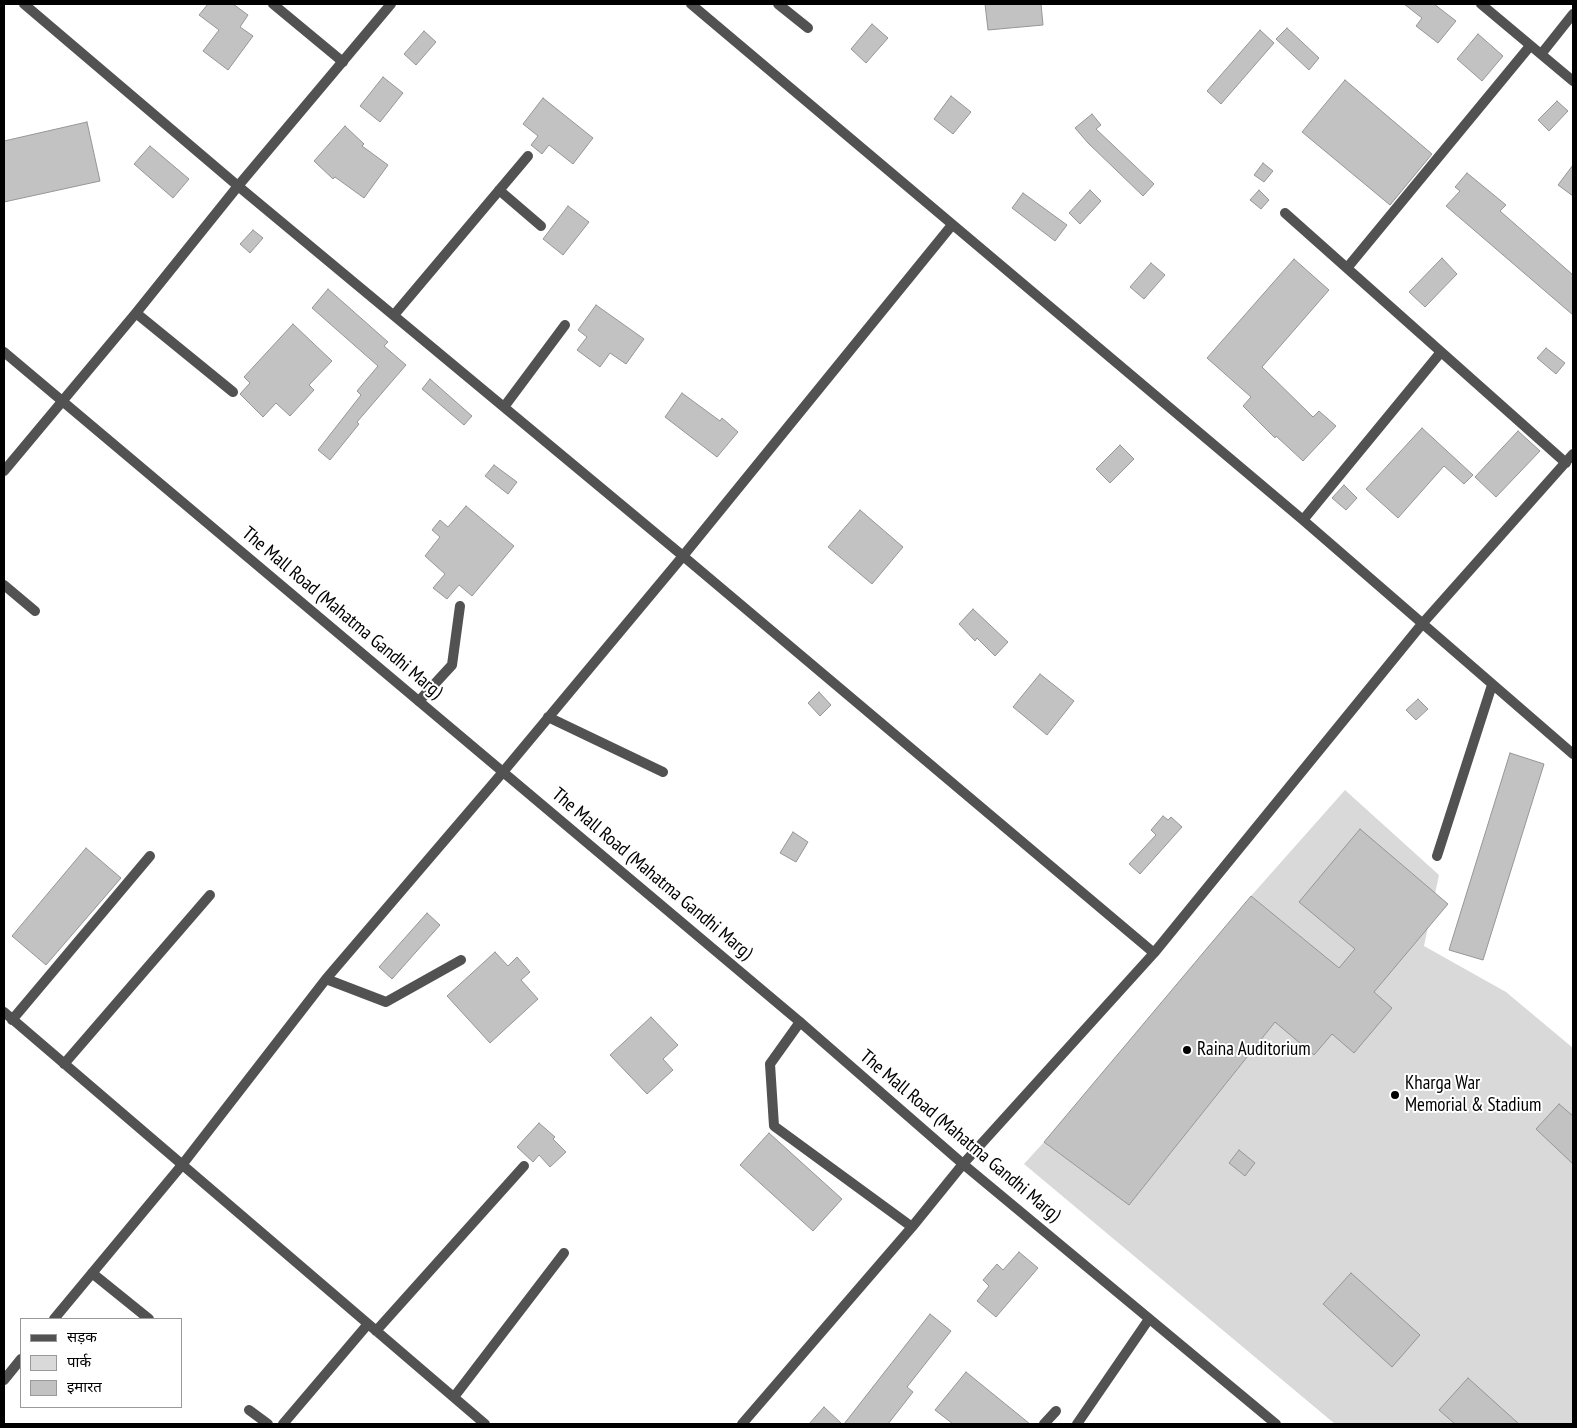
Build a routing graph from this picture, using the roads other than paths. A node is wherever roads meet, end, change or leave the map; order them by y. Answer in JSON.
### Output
{"nodes":[{"id":1,"x":24,"y":4,"type":"edge"},
{"id":2,"x":273,"y":4,"type":"edge"},
{"id":3,"x":391,"y":4,"type":"edge"},
{"id":4,"x":691,"y":4,"type":"edge"},
{"id":5,"x":778,"y":4,"type":"edge"},
{"id":6,"x":1481,"y":4,"type":"edge"},
{"id":7,"x":1573,"y":14,"type":"edge"},
{"id":8,"x":808,"y":28,"type":"dead end"},
{"id":9,"x":1530,"y":46,"type":"junction"},
{"id":10,"x":1542,"y":53,"type":"junction"},
{"id":11,"x":343,"y":62,"type":"junction"},
{"id":12,"x":1573,"y":81,"type":"edge"},
{"id":13,"x":528,"y":156,"type":"dead end"},
{"id":14,"x":238,"y":186,"type":"junction"},
{"id":15,"x":499,"y":190,"type":"junction"},
{"id":16,"x":1285,"y":213,"type":"dead end"},
{"id":17,"x":952,"y":225,"type":"junction"},
{"id":18,"x":541,"y":226,"type":"dead end"},
{"id":19,"x":1347,"y":268,"type":"junction"},
{"id":20,"x":136,"y":313,"type":"junction"},
{"id":21,"x":394,"y":315,"type":"junction"},
{"id":22,"x":565,"y":325,"type":"dead end"},
{"id":23,"x":4,"y":352,"type":"edge"},
{"id":24,"x":1442,"y":352,"type":"junction"},
{"id":25,"x":233,"y":392,"type":"dead end"},
{"id":26,"x":62,"y":401,"type":"junction"},
{"id":27,"x":504,"y":406,"type":"junction"},
{"id":28,"x":1573,"y":454,"type":"edge"},
{"id":29,"x":1566,"y":463,"type":"junction"},
{"id":30,"x":4,"y":472,"type":"edge"},
{"id":31,"x":1303,"y":520,"type":"junction"},
{"id":32,"x":682,"y":556,"type":"junction"},
{"id":33,"x":4,"y":585,"type":"edge"},
{"id":34,"x":460,"y":606,"type":"dead end"},
{"id":35,"x":35,"y":611,"type":"dead end"},
{"id":36,"x":1422,"y":624,"type":"junction"},
{"id":37,"x":1492,"y":685,"type":"junction"},
{"id":38,"x":419,"y":701,"type":"junction"},
{"id":39,"x":548,"y":717,"type":"junction"},
{"id":40,"x":1573,"y":754,"type":"edge"},
{"id":41,"x":503,"y":772,"type":"junction"},
{"id":42,"x":662,"y":772,"type":"dead end"},
{"id":43,"x":150,"y":856,"type":"dead end"},
{"id":44,"x":1437,"y":856,"type":"dead end"},
{"id":45,"x":210,"y":896,"type":"dead end"},
{"id":46,"x":1154,"y":953,"type":"junction"},
{"id":47,"x":461,"y":960,"type":"dead end"},
{"id":48,"x":326,"y":979,"type":"junction"},
{"id":49,"x":4,"y":1012,"type":"edge"},
{"id":50,"x":12,"y":1020,"type":"junction"},
{"id":51,"x":800,"y":1022,"type":"junction"},
{"id":52,"x":64,"y":1064,"type":"junction"},
{"id":53,"x":963,"y":1164,"type":"junction"},
{"id":54,"x":182,"y":1165,"type":"junction"},
{"id":55,"x":524,"y":1166,"type":"dead end"},
{"id":56,"x":912,"y":1227,"type":"junction"},
{"id":57,"x":564,"y":1253,"type":"dead end"},
{"id":58,"x":92,"y":1273,"type":"junction"},
{"id":59,"x":55,"y":1318,"type":"edge"},
{"id":60,"x":148,"y":1318,"type":"edge"},
{"id":61,"x":1149,"y":1319,"type":"junction"},
{"id":62,"x":368,"y":1324,"type":"junction"},
{"id":63,"x":376,"y":1332,"type":"junction"},
{"id":64,"x":20,"y":1360,"type":"edge"},
{"id":65,"x":4,"y":1380,"type":"edge"},
{"id":66,"x":454,"y":1397,"type":"junction"},
{"id":67,"x":249,"y":1410,"type":"dead end"},
{"id":68,"x":1056,"y":1411,"type":"dead end"},
{"id":69,"x":268,"y":1424,"type":"edge"},
{"id":70,"x":283,"y":1424,"type":"edge"},
{"id":71,"x":485,"y":1424,"type":"edge"},
{"id":72,"x":742,"y":1424,"type":"edge"},
{"id":73,"x":1044,"y":1424,"type":"edge"},
{"id":74,"x":1077,"y":1424,"type":"edge"},
{"id":75,"x":1276,"y":1424,"type":"edge"}],
"edges":[{"from":1,"to":14,"type":"street"},
{"from":2,"to":11,"type":"street"},
{"from":3,"to":11,"type":"street"},
{"from":4,"to":17,"type":"street"},
{"from":5,"to":8,"type":"street"},
{"from":6,"to":9,"type":"street"},
{"from":7,"to":10,"type":"street"},
{"from":9,"to":10,"type":"street"},
{"from":9,"to":19,"type":"street"},
{"from":10,"to":12,"type":"street"},
{"from":11,"to":14,"type":"street"},
{"from":13,"to":15,"type":"street"},
{"from":14,"to":20,"type":"street"},
{"from":14,"to":21,"type":"street"},
{"from":15,"to":18,"type":"street"},
{"from":15,"to":21,"type":"street"},
{"from":16,"to":19,"type":"street"},
{"from":17,"to":31,"type":"street"},
{"from":17,"to":32,"type":"street"},
{"from":19,"to":24,"type":"street"},
{"from":20,"to":25,"type":"street"},
{"from":20,"to":26,"type":"street"},
{"from":21,"to":27,"type":"street"},
{"from":22,"to":27,"type":"street"},
{"from":23,"to":26,"type":"street","name":"The Mall Road (Mahatma Gandhi Marg)"},
{"from":24,"to":29,"type":"street"},
{"from":24,"to":31,"type":"street"},
{"from":26,"to":30,"type":"street"},
{"from":26,"to":38,"type":"street","name":"The Mall Road (Mahatma Gandhi Marg)"},
{"from":27,"to":32,"type":"street"},
{"from":28,"to":29,"type":"street"},
{"from":29,"to":36,"type":"street"},
{"from":31,"to":36,"type":"street"},
{"from":32,"to":39,"type":"street"},
{"from":32,"to":46,"type":"street"},
{"from":33,"to":35,"type":"street"},
{"from":34,"to":38,"type":"street"},
{"from":36,"to":37,"type":"street"},
{"from":36,"to":46,"type":"street"},
{"from":37,"to":40,"type":"street"},
{"from":37,"to":44,"type":"street"},
{"from":38,"to":41,"type":"street","name":"The Mall Road (Mahatma Gandhi Marg)"},
{"from":39,"to":41,"type":"street"},
{"from":39,"to":42,"type":"street"},
{"from":41,"to":48,"type":"street"},
{"from":41,"to":51,"type":"street","name":"The Mall Road (Mahatma Gandhi Marg)"},
{"from":43,"to":50,"type":"street"},
{"from":45,"to":52,"type":"street"},
{"from":46,"to":53,"type":"street"},
{"from":47,"to":48,"type":"street"},
{"from":48,"to":54,"type":"street"},
{"from":49,"to":50,"type":"street"},
{"from":50,"to":52,"type":"street"},
{"from":51,"to":53,"type":"street","name":"The Mall Road (Mahatma Gandhi Marg)"},
{"from":51,"to":56,"type":"street"},
{"from":52,"to":54,"type":"street"},
{"from":53,"to":56,"type":"street"},
{"from":53,"to":61,"type":"street","name":"The Mall Road (Mahatma Gandhi Marg)"},
{"from":54,"to":58,"type":"street"},
{"from":54,"to":62,"type":"street"},
{"from":55,"to":63,"type":"street"},
{"from":56,"to":72,"type":"street"},
{"from":57,"to":66,"type":"street"},
{"from":58,"to":59,"type":"street"},
{"from":58,"to":60,"type":"street"},
{"from":61,"to":74,"type":"street"},
{"from":61,"to":75,"type":"street","name":"The Mall Road (Mahatma Gandhi Marg)"},
{"from":62,"to":63,"type":"street"},
{"from":62,"to":70,"type":"street"},
{"from":63,"to":66,"type":"street"},
{"from":64,"to":65,"type":"street"},
{"from":66,"to":71,"type":"street"},
{"from":67,"to":69,"type":"street"},
{"from":68,"to":73,"type":"street"}]}
